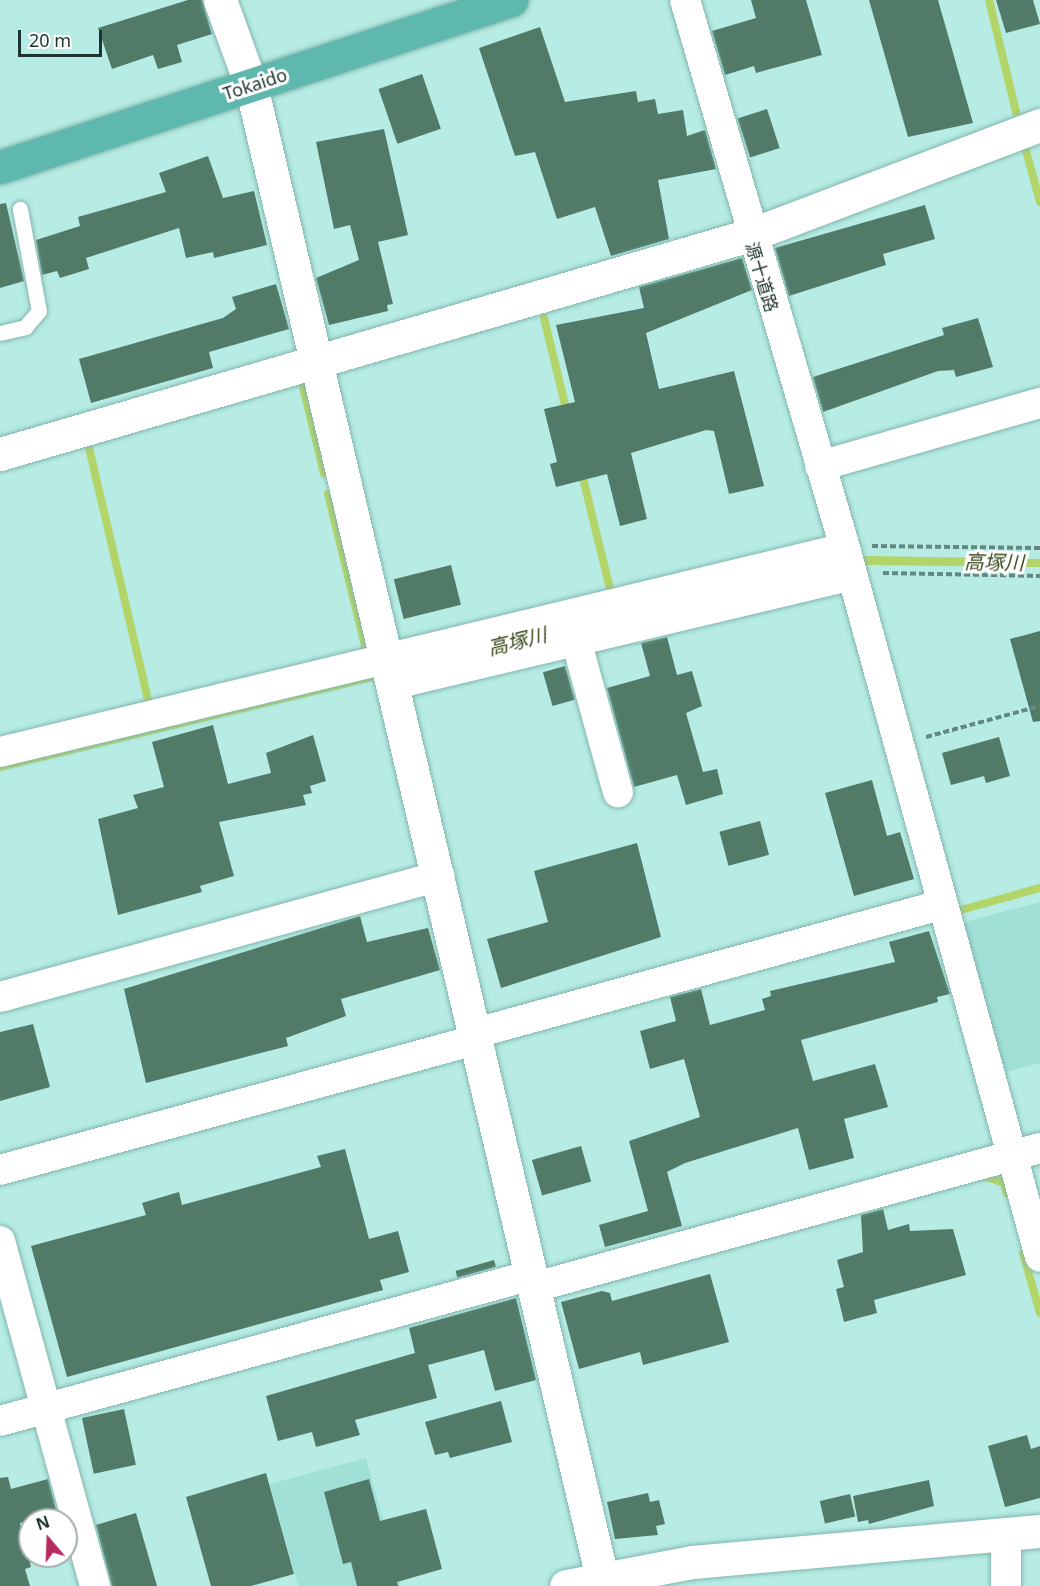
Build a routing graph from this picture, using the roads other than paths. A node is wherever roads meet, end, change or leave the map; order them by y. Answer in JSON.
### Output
{"nodes":[{"id":1,"x":220,"y":0,"type":"edge"},
{"id":2,"x":511,"y":0,"type":"edge"},
{"id":3,"x":685,"y":0,"type":"edge"},
{"id":4,"x":251,"y":85,"type":"junction"},
{"id":5,"x":1040,"y":125,"type":"edge"},
{"id":6,"x":0,"y":167,"type":"edge"},
{"id":7,"x":20,"y":209,"type":"dead end"},
{"id":8,"x":750,"y":235,"type":"junction"},
{"id":9,"x":0,"y":333,"type":"edge"},
{"id":10,"x":317,"y":363,"type":"junction"},
{"id":11,"x":1040,"y":403,"type":"edge"},
{"id":12,"x":0,"y":454,"type":"edge"},
{"id":13,"x":820,"y":466,"type":"junction"},
{"id":14,"x":848,"y":561,"type":"junction"},
{"id":15,"x":576,"y":640,"type":"junction"},
{"id":16,"x":392,"y":671,"type":"junction"},
{"id":17,"x":0,"y":752,"type":"edge"},
{"id":18,"x":618,"y":792,"type":"dead end"},
{"id":19,"x":440,"y":876,"type":"junction"},
{"id":20,"x":943,"y":904,"type":"junction"},
{"id":21,"x":0,"y":997,"type":"edge"},
{"id":22,"x":477,"y":1036,"type":"junction"},
{"id":23,"x":1026,"y":1152,"type":"edge"},
{"id":24,"x":0,"y":1170,"type":"edge"},
{"id":25,"x":0,"y":1240,"type":"edge"},
{"id":26,"x":1040,"y":1257,"type":"edge"},
{"id":27,"x":534,"y":1281,"type":"junction"},
{"id":28,"x":46,"y":1408,"type":"junction"},
{"id":29,"x":0,"y":1421,"type":"edge"},
{"id":30,"x":1040,"y":1531,"type":"edge"},
{"id":31,"x":1006,"y":1534,"type":"junction"},
{"id":32,"x":603,"y":1581,"type":"edge"},
{"id":33,"x":95,"y":1586,"type":"edge"},
{"id":34,"x":566,"y":1586,"type":"edge"},
{"id":35,"x":1006,"y":1586,"type":"edge"}],
"edges":[{"from":1,"to":4,"type":"street"},
{"from":2,"to":4,"type":"highway","name":"Tokaido"},
{"from":3,"to":8,"type":"street","name":"源十道路"},
{"from":4,"to":6,"type":"highway","name":"Tokaido"},
{"from":4,"to":10,"type":"street"},
{"from":5,"to":8,"type":"street"},
{"from":7,"to":9,"type":"lane"},
{"from":8,"to":10,"type":"street"},
{"from":8,"to":13,"type":"street","name":"源十道路"},
{"from":10,"to":12,"type":"street"},
{"from":10,"to":16,"type":"street"},
{"from":11,"to":13,"type":"street"},
{"from":13,"to":14,"type":"street","name":"源十道路"},
{"from":14,"to":15,"type":"street"},
{"from":14,"to":16,"type":"street"},
{"from":14,"to":20,"type":"street","name":"源十道路"},
{"from":15,"to":16,"type":"street"},
{"from":15,"to":18,"type":"street"},
{"from":16,"to":17,"type":"street"},
{"from":16,"to":19,"type":"street"},
{"from":19,"to":21,"type":"street"},
{"from":19,"to":22,"type":"street"},
{"from":20,"to":22,"type":"street"},
{"from":20,"to":23,"type":"street","name":"源十道路"},
{"from":22,"to":24,"type":"street"},
{"from":22,"to":27,"type":"street"},
{"from":23,"to":26,"type":"street","name":"源十道路"},
{"from":23,"to":27,"type":"street"},
{"from":25,"to":28,"type":"street"},
{"from":27,"to":28,"type":"street"},
{"from":27,"to":32,"type":"street"},
{"from":28,"to":29,"type":"street"},
{"from":28,"to":33,"type":"street"},
{"from":30,"to":31,"type":"street"},
{"from":31,"to":32,"type":"street"},
{"from":31,"to":35,"type":"street"},
{"from":32,"to":34,"type":"street"}]}
